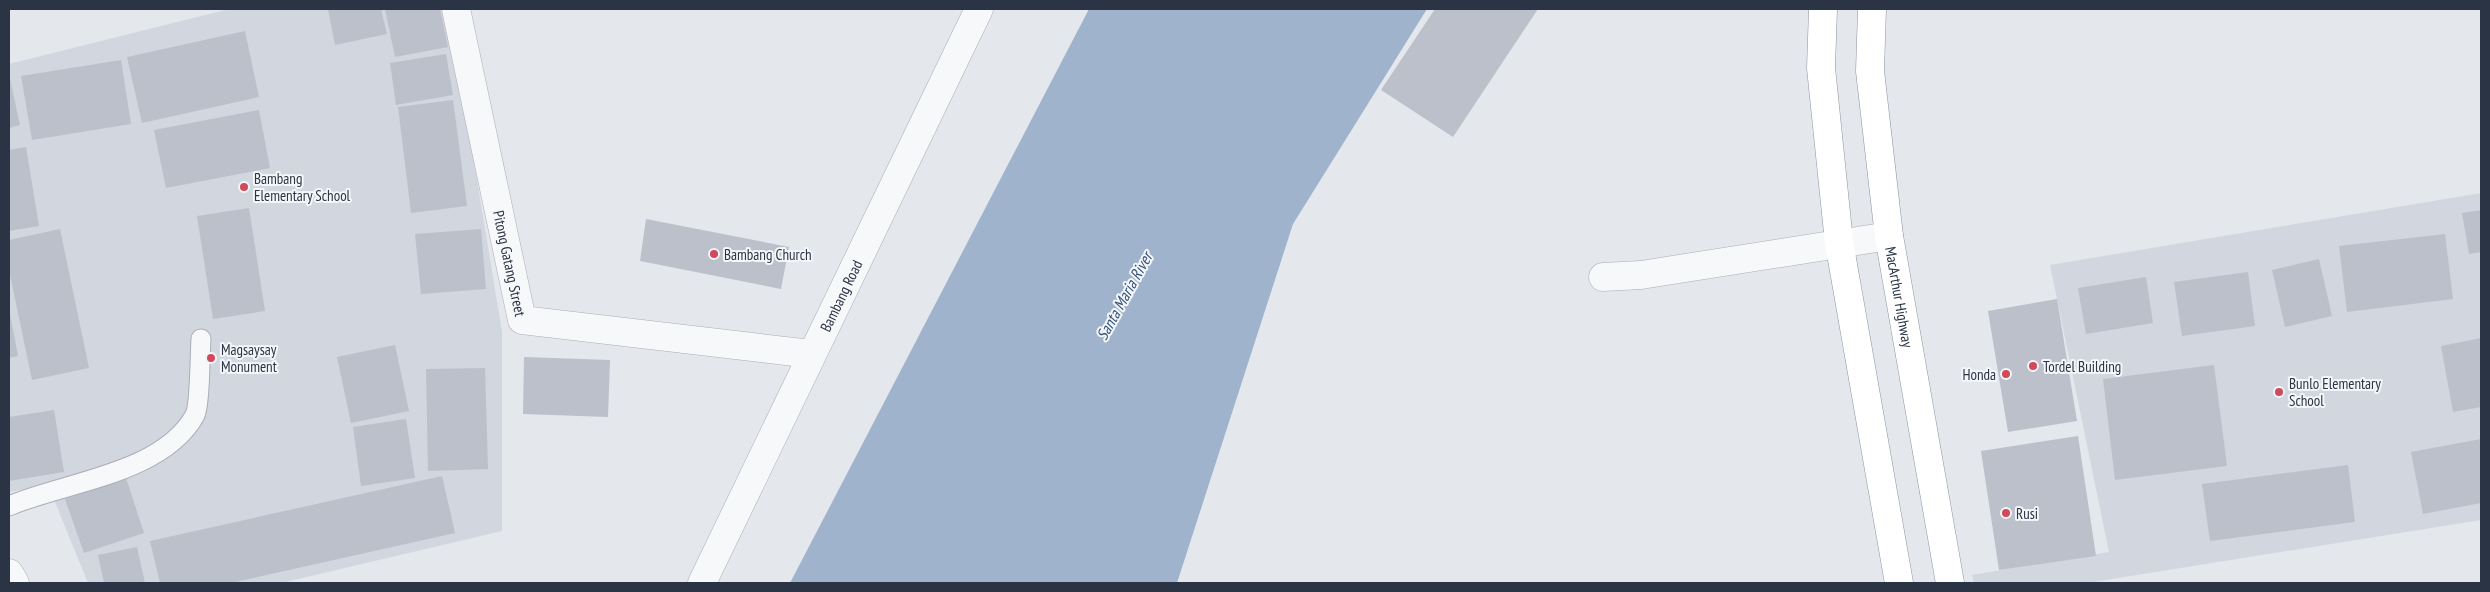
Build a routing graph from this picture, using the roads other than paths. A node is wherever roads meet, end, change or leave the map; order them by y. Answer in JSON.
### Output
{"nodes":[{"id":1,"x":456,"y":9,"type":"edge"},
{"id":2,"x":979,"y":9,"type":"edge"},
{"id":3,"x":1823,"y":9,"type":"edge"},
{"id":4,"x":1872,"y":9,"type":"edge"},
{"id":5,"x":1890,"y":236,"type":"junction"},
{"id":6,"x":1839,"y":242,"type":"junction"},
{"id":7,"x":1603,"y":277,"type":"dead end"},
{"id":8,"x":201,"y":339,"type":"dead end"},
{"id":9,"x":811,"y":354,"type":"junction"},
{"id":10,"x":9,"y":506,"type":"edge"},
{"id":11,"x":9,"y":573,"type":"edge"},
{"id":12,"x":15,"y":583,"type":"edge"},
{"id":13,"x":702,"y":583,"type":"edge"},
{"id":14,"x":1899,"y":583,"type":"edge"},
{"id":15,"x":1950,"y":583,"type":"edge"}],
"edges":[{"from":1,"to":9,"type":"street","name":"Pitong Gatang Street"},
{"from":2,"to":9,"type":"street","name":"Bambang Road"},
{"from":3,"to":6,"type":"highway"},
{"from":4,"to":5,"type":"highway","name":"MacArthur Highway"},
{"from":5,"to":6,"type":"street"},
{"from":5,"to":15,"type":"highway","name":"MacArthur Highway"},
{"from":6,"to":7,"type":"street"},
{"from":6,"to":14,"type":"highway"},
{"from":8,"to":10,"type":"lane"},
{"from":9,"to":13,"type":"street","name":"Bambang Road"},
{"from":11,"to":12,"type":"street"}]}
